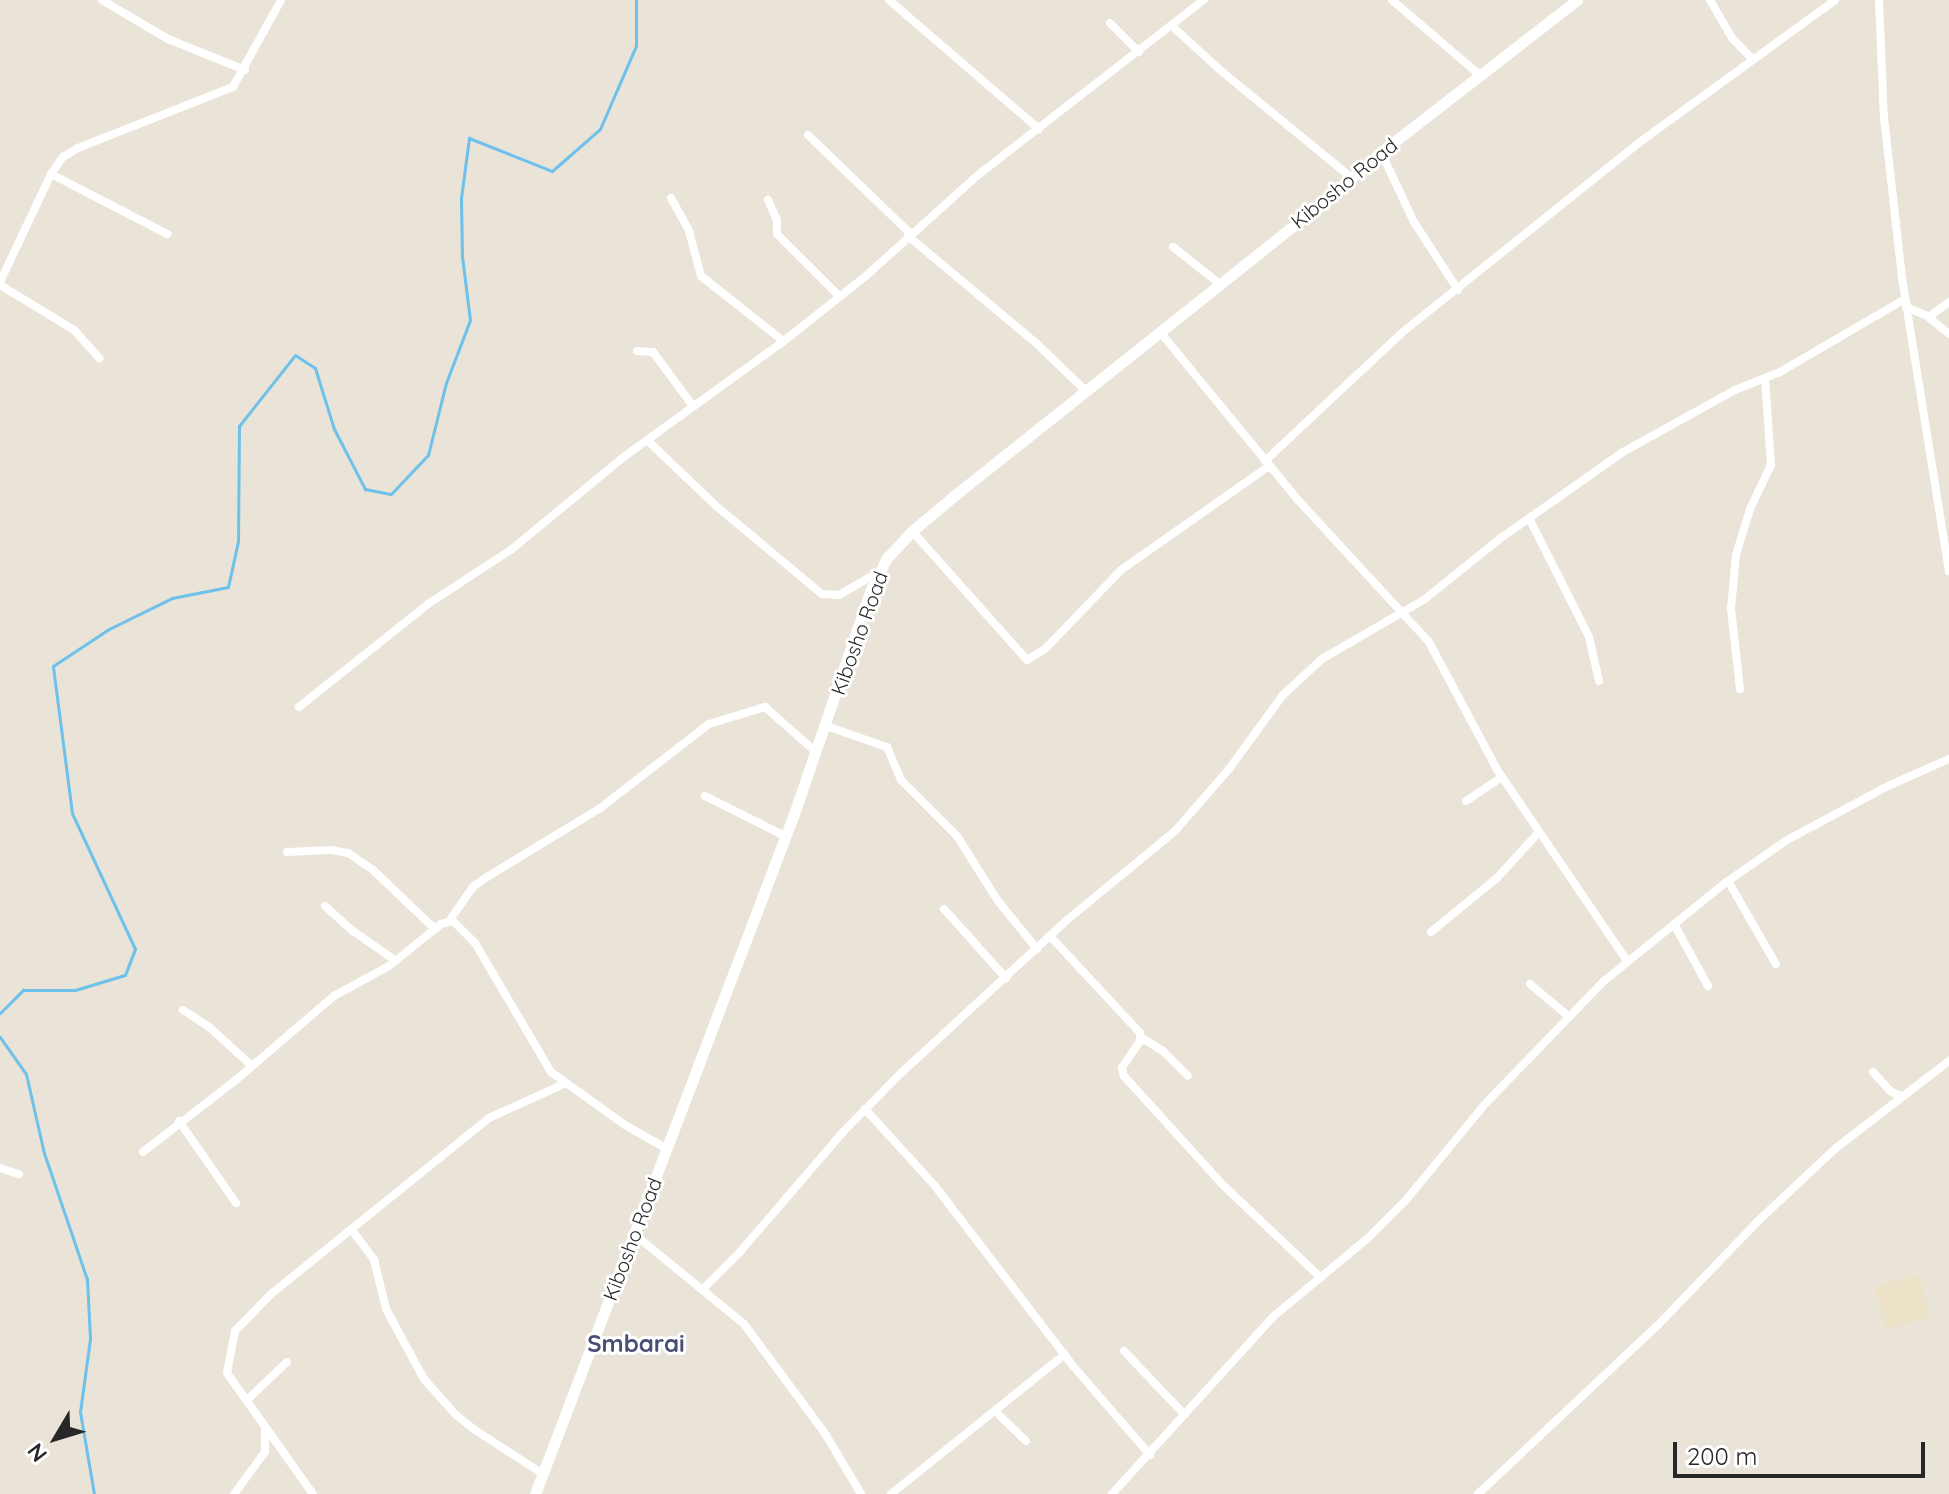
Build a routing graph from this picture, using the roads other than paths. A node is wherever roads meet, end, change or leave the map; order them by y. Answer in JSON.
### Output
{"nodes":[{"id":1,"x":102,"y":0,"type":"edge"},
{"id":2,"x":281,"y":0,"type":"edge"},
{"id":3,"x":889,"y":0,"type":"edge"},
{"id":4,"x":1204,"y":0,"type":"edge"},
{"id":5,"x":1392,"y":0,"type":"edge"},
{"id":6,"x":1577,"y":0,"type":"edge"},
{"id":7,"x":1710,"y":0,"type":"edge"},
{"id":8,"x":1835,"y":0,"type":"edge"},
{"id":9,"x":1879,"y":0,"type":"edge"},
{"id":10,"x":1110,"y":23,"type":"dead end"},
{"id":11,"x":1172,"y":26,"type":"junction"},
{"id":12,"x":1139,"y":52,"type":"junction"},
{"id":13,"x":1752,"y":59,"type":"junction"},
{"id":14,"x":245,"y":70,"type":"junction"},
{"id":15,"x":1481,"y":76,"type":"junction"},
{"id":16,"x":1039,"y":129,"type":"junction"},
{"id":17,"x":808,"y":135,"type":"dead end"},
{"id":18,"x":1381,"y":152,"type":"junction"},
{"id":19,"x":51,"y":174,"type":"junction"},
{"id":20,"x":1352,"y":178,"type":"junction"},
{"id":21,"x":671,"y":198,"type":"dead end"},
{"id":22,"x":768,"y":200,"type":"dead end"},
{"id":23,"x":167,"y":234,"type":"dead end"},
{"id":24,"x":910,"y":235,"type":"junction"},
{"id":25,"x":1173,"y":247,"type":"dead end"},
{"id":26,"x":0,"y":284,"type":"edge"},
{"id":27,"x":1220,"y":284,"type":"junction"},
{"id":28,"x":1458,"y":290,"type":"junction"},
{"id":29,"x":840,"y":297,"type":"junction"},
{"id":30,"x":1949,"y":302,"type":"edge"},
{"id":31,"x":1905,"y":303,"type":"junction"},
{"id":32,"x":1929,"y":317,"type":"junction"},
{"id":33,"x":1160,"y":332,"type":"junction"},
{"id":34,"x":1949,"y":334,"type":"edge"},
{"id":35,"x":783,"y":341,"type":"junction"},
{"id":36,"x":637,"y":351,"type":"dead end"},
{"id":37,"x":99,"y":358,"type":"dead end"},
{"id":38,"x":1765,"y":378,"type":"junction"},
{"id":39,"x":1086,"y":391,"type":"junction"},
{"id":40,"x":693,"y":406,"type":"junction"},
{"id":41,"x":647,"y":440,"type":"junction"},
{"id":42,"x":1267,"y":463,"type":"junction"},
{"id":43,"x":1529,"y":518,"type":"junction"},
{"id":44,"x":912,"y":531,"type":"junction"},
{"id":45,"x":1949,"y":571,"type":"edge"},
{"id":46,"x":877,"y":573,"type":"junction"},
{"id":47,"x":1404,"y":613,"type":"junction"},
{"id":48,"x":1599,"y":681,"type":"dead end"},
{"id":49,"x":1740,"y":689,"type":"dead end"},
{"id":50,"x":299,"y":707,"type":"dead end"},
{"id":51,"x":826,"y":726,"type":"junction"},
{"id":52,"x":816,"y":752,"type":"junction"},
{"id":53,"x":1949,"y":759,"type":"edge"},
{"id":54,"x":1502,"y":777,"type":"junction"},
{"id":55,"x":705,"y":796,"type":"dead end"},
{"id":56,"x":1466,"y":801,"type":"dead end"},
{"id":57,"x":1539,"y":832,"type":"junction"},
{"id":58,"x":785,"y":836,"type":"junction"},
{"id":59,"x":287,"y":852,"type":"dead end"},
{"id":60,"x":1728,"y":881,"type":"junction"},
{"id":61,"x":325,"y":906,"type":"dead end"},
{"id":62,"x":944,"y":909,"type":"dead end"},
{"id":63,"x":449,"y":921,"type":"junction"},
{"id":64,"x":1674,"y":924,"type":"junction"},
{"id":65,"x":435,"y":929,"type":"junction"},
{"id":66,"x":1431,"y":932,"type":"dead end"},
{"id":67,"x":1050,"y":936,"type":"junction"},
{"id":68,"x":1037,"y":949,"type":"junction"},
{"id":69,"x":396,"y":961,"type":"junction"},
{"id":70,"x":1627,"y":961,"type":"junction"},
{"id":71,"x":1776,"y":964,"type":"dead end"},
{"id":72,"x":1006,"y":978,"type":"junction"},
{"id":73,"x":1530,"y":984,"type":"dead end"},
{"id":74,"x":1708,"y":986,"type":"dead end"},
{"id":75,"x":183,"y":1010,"type":"dead end"},
{"id":76,"x":1567,"y":1015,"type":"junction"},
{"id":77,"x":1142,"y":1038,"type":"junction"},
{"id":78,"x":1949,"y":1061,"type":"edge"},
{"id":79,"x":252,"y":1066,"type":"junction"},
{"id":80,"x":1873,"y":1072,"type":"dead end"},
{"id":81,"x":1188,"y":1076,"type":"dead end"},
{"id":82,"x":564,"y":1084,"type":"junction"},
{"id":83,"x":1901,"y":1096,"type":"junction"},
{"id":84,"x":865,"y":1109,"type":"junction"},
{"id":85,"x":179,"y":1121,"type":"junction"},
{"id":86,"x":667,"y":1149,"type":"junction"},
{"id":87,"x":143,"y":1152,"type":"dead end"},
{"id":88,"x":0,"y":1168,"type":"edge"},
{"id":89,"x":19,"y":1174,"type":"dead end"},
{"id":90,"x":236,"y":1203,"type":"dead end"},
{"id":91,"x":351,"y":1229,"type":"junction"},
{"id":92,"x":634,"y":1234,"type":"junction"},
{"id":93,"x":1321,"y":1278,"type":"junction"},
{"id":94,"x":704,"y":1288,"type":"junction"},
{"id":95,"x":1124,"y":1351,"type":"dead end"},
{"id":96,"x":1065,"y":1354,"type":"junction"},
{"id":97,"x":287,"y":1362,"type":"dead end"},
{"id":98,"x":247,"y":1400,"type":"junction"},
{"id":99,"x":995,"y":1411,"type":"junction"},
{"id":100,"x":1185,"y":1415,"type":"junction"},
{"id":101,"x":265,"y":1426,"type":"junction"},
{"id":102,"x":1026,"y":1441,"type":"dead end"},
{"id":103,"x":1150,"y":1455,"type":"junction"},
{"id":104,"x":543,"y":1474,"type":"junction"},
{"id":105,"x":234,"y":1494,"type":"edge"},
{"id":106,"x":313,"y":1494,"type":"edge"},
{"id":107,"x":535,"y":1494,"type":"edge"},
{"id":108,"x":861,"y":1494,"type":"edge"},
{"id":109,"x":891,"y":1494,"type":"edge"},
{"id":110,"x":1112,"y":1494,"type":"edge"},
{"id":111,"x":1478,"y":1494,"type":"edge"}],
"edges":[{"from":1,"to":14,"type":"street"},
{"from":2,"to":14,"type":"street"},
{"from":3,"to":16,"type":"street"},
{"from":4,"to":11,"type":"street"},
{"from":5,"to":15,"type":"street"},
{"from":6,"to":15,"type":"street","name":"Kibosho Road"},
{"from":7,"to":13,"type":"street"},
{"from":8,"to":13,"type":"street"},
{"from":9,"to":31,"type":"street"},
{"from":10,"to":12,"type":"street"},
{"from":11,"to":12,"type":"street"},
{"from":11,"to":20,"type":"street"},
{"from":12,"to":16,"type":"street"},
{"from":13,"to":28,"type":"street"},
{"from":14,"to":19,"type":"street"},
{"from":15,"to":18,"type":"street","name":"Kibosho Road"},
{"from":16,"to":24,"type":"street"},
{"from":17,"to":24,"type":"street"},
{"from":18,"to":20,"type":"street","name":"Kibosho Road"},
{"from":18,"to":28,"type":"street"},
{"from":19,"to":23,"type":"street"},
{"from":19,"to":26,"type":"street"},
{"from":20,"to":27,"type":"street","name":"Kibosho Road"},
{"from":21,"to":35,"type":"street"},
{"from":22,"to":29,"type":"street"},
{"from":24,"to":29,"type":"street"},
{"from":24,"to":39,"type":"street"},
{"from":25,"to":27,"type":"street"},
{"from":26,"to":37,"type":"street"},
{"from":27,"to":33,"type":"street","name":"Kibosho Road"},
{"from":28,"to":42,"type":"street"},
{"from":29,"to":35,"type":"street"},
{"from":30,"to":32,"type":"street"},
{"from":31,"to":32,"type":"street"},
{"from":31,"to":38,"type":"street"},
{"from":31,"to":45,"type":"street"},
{"from":32,"to":34,"type":"street"},
{"from":33,"to":39,"type":"street","name":"Kibosho Road"},
{"from":33,"to":42,"type":"street"},
{"from":35,"to":40,"type":"street"},
{"from":36,"to":40,"type":"street"},
{"from":38,"to":43,"type":"street"},
{"from":38,"to":49,"type":"street"},
{"from":39,"to":44,"type":"street","name":"Kibosho Road"},
{"from":40,"to":41,"type":"street"},
{"from":41,"to":46,"type":"street"},
{"from":41,"to":50,"type":"street"},
{"from":42,"to":44,"type":"street"},
{"from":42,"to":47,"type":"street"},
{"from":43,"to":47,"type":"street"},
{"from":43,"to":48,"type":"street"},
{"from":44,"to":46,"type":"street","name":"Kibosho Road"},
{"from":46,"to":51,"type":"street","name":"Kibosho Road"},
{"from":47,"to":54,"type":"street"},
{"from":47,"to":67,"type":"street"},
{"from":51,"to":52,"type":"street","name":"Kibosho Road"},
{"from":51,"to":68,"type":"street"},
{"from":52,"to":58,"type":"street","name":"Kibosho Road"},
{"from":52,"to":63,"type":"street"},
{"from":53,"to":60,"type":"street"},
{"from":54,"to":56,"type":"street"},
{"from":54,"to":57,"type":"street"},
{"from":55,"to":58,"type":"street"},
{"from":57,"to":66,"type":"street"},
{"from":57,"to":70,"type":"street"},
{"from":58,"to":86,"type":"street","name":"Kibosho Road"},
{"from":59,"to":65,"type":"street"},
{"from":60,"to":64,"type":"street"},
{"from":60,"to":71,"type":"street"},
{"from":61,"to":69,"type":"street"},
{"from":62,"to":72,"type":"street"},
{"from":63,"to":65,"type":"street"},
{"from":63,"to":82,"type":"street"},
{"from":64,"to":70,"type":"street"},
{"from":64,"to":74,"type":"street"},
{"from":65,"to":69,"type":"street"},
{"from":67,"to":68,"type":"street"},
{"from":67,"to":77,"type":"street"},
{"from":68,"to":72,"type":"street"},
{"from":69,"to":79,"type":"street"},
{"from":70,"to":76,"type":"street"},
{"from":72,"to":84,"type":"street"},
{"from":73,"to":76,"type":"street"},
{"from":75,"to":79,"type":"street"},
{"from":76,"to":93,"type":"street"},
{"from":77,"to":81,"type":"street"},
{"from":77,"to":93,"type":"street"},
{"from":78,"to":83,"type":"street"},
{"from":79,"to":85,"type":"street"},
{"from":80,"to":83,"type":"street"},
{"from":82,"to":86,"type":"street"},
{"from":82,"to":91,"type":"street"},
{"from":83,"to":111,"type":"street"},
{"from":84,"to":94,"type":"street"},
{"from":84,"to":96,"type":"street"},
{"from":85,"to":87,"type":"street"},
{"from":85,"to":90,"type":"street"},
{"from":86,"to":92,"type":"street","name":"Kibosho Road"},
{"from":88,"to":89,"type":"street"},
{"from":91,"to":98,"type":"street"},
{"from":91,"to":104,"type":"street"},
{"from":92,"to":94,"type":"street"},
{"from":92,"to":104,"type":"street","name":"Kibosho Road"},
{"from":93,"to":100,"type":"street"},
{"from":94,"to":108,"type":"street"},
{"from":95,"to":100,"type":"street"},
{"from":96,"to":99,"type":"street"},
{"from":96,"to":103,"type":"street"},
{"from":97,"to":98,"type":"street"},
{"from":98,"to":101,"type":"street"},
{"from":99,"to":102,"type":"street"},
{"from":99,"to":109,"type":"street"},
{"from":100,"to":103,"type":"street"},
{"from":101,"to":105,"type":"street"},
{"from":101,"to":106,"type":"street"},
{"from":103,"to":110,"type":"street"},
{"from":104,"to":107,"type":"street","name":"Kibosho Road"}]}
